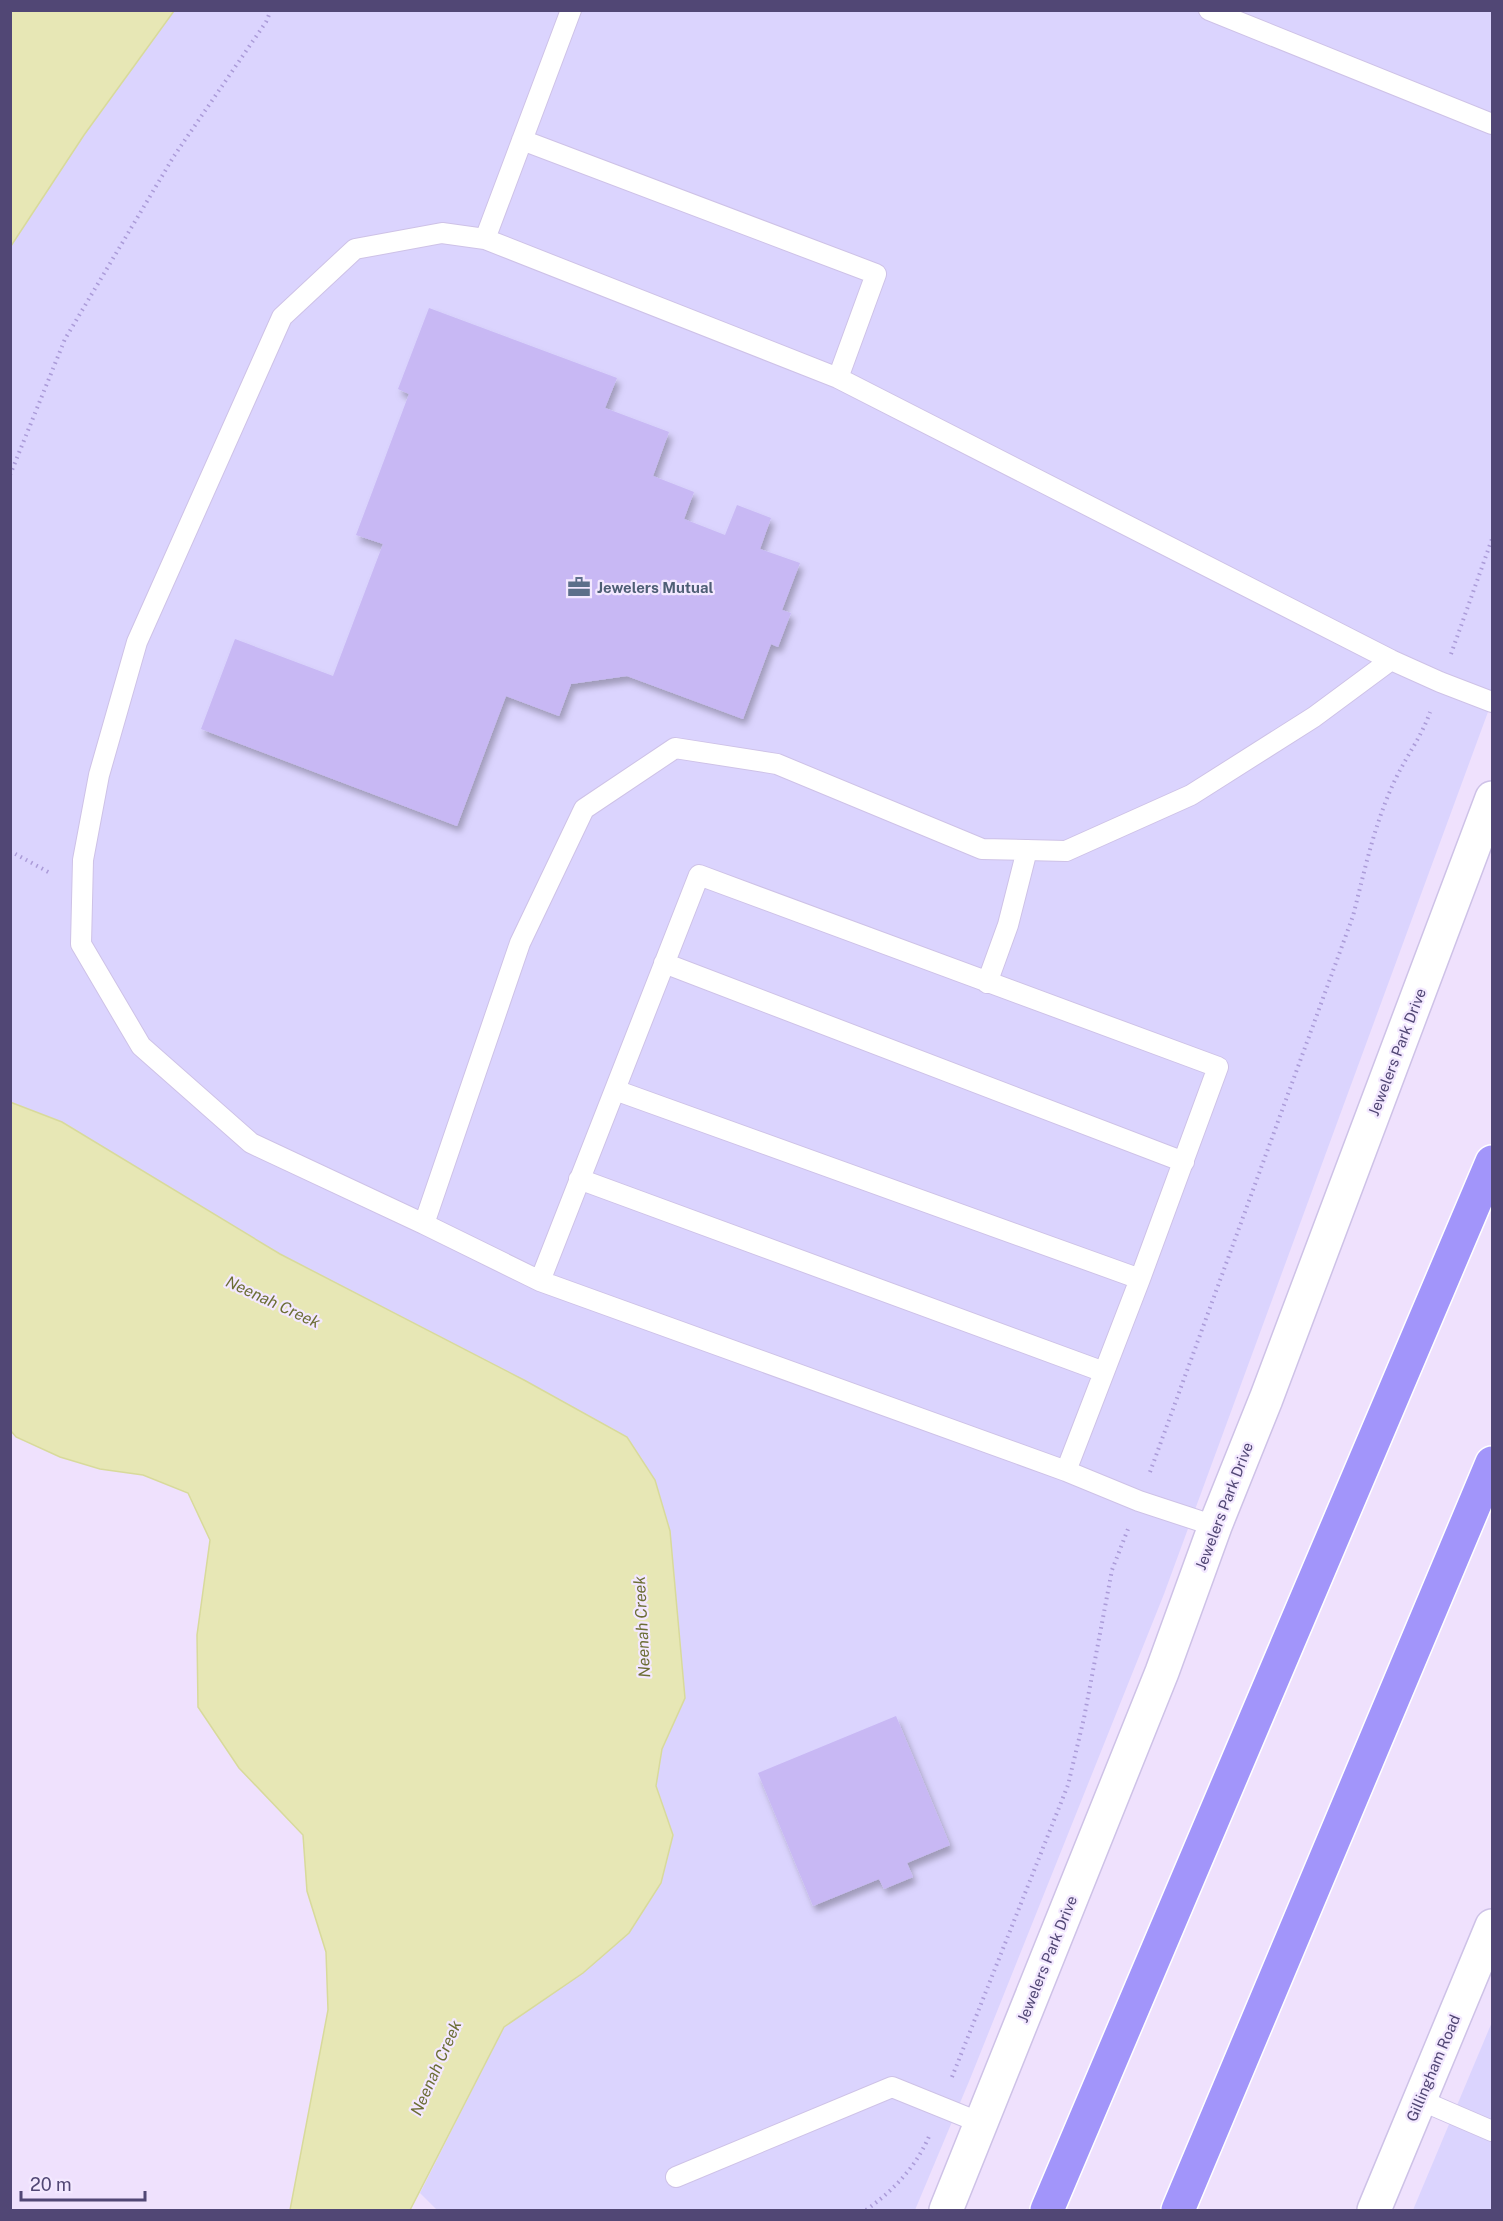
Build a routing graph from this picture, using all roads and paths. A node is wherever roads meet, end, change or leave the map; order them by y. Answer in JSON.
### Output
{"nodes":[{"id":1,"x":272,"y":10,"type":"edge"},
{"id":2,"x":571,"y":10,"type":"edge"},
{"id":3,"x":1209,"y":10,"type":"edge"},
{"id":4,"x":1492,"y":124,"type":"edge"},
{"id":5,"x":522,"y":140,"type":"junction"},
{"id":6,"x":485,"y":239,"type":"junction"},
{"id":7,"x":838,"y":378,"type":"junction"},
{"id":8,"x":10,"y":475,"type":"edge"},
{"id":9,"x":1492,"y":539,"type":"edge"},
{"id":10,"x":1391,"y":660,"type":"junction"},
{"id":11,"x":1440,"y":682,"type":"junction"},
{"id":12,"x":1492,"y":702,"type":"edge"},
{"id":13,"x":1492,"y":798,"type":"edge"},
{"id":14,"x":1027,"y":850,"type":"junction"},
{"id":15,"x":10,"y":851,"type":"edge"},
{"id":16,"x":82,"y":890,"type":"junction"},
{"id":17,"x":664,"y":963,"type":"junction"},
{"id":18,"x":987,"y":983,"type":"junction"},
{"id":19,"x":615,"y":1090,"type":"junction"},
{"id":20,"x":1184,"y":1162,"type":"junction"},
{"id":21,"x":1492,"y":1162,"type":"edge"},
{"id":22,"x":579,"y":1179,"type":"junction"},
{"id":23,"x":424,"y":1224,"type":"junction"},
{"id":24,"x":1140,"y":1279,"type":"junction"},
{"id":25,"x":540,"y":1281,"type":"junction"},
{"id":26,"x":1104,"y":1372,"type":"junction"},
{"id":27,"x":1492,"y":1463,"type":"edge"},
{"id":28,"x":1066,"y":1471,"type":"junction"},
{"id":29,"x":1139,"y":1500,"type":"junction"},
{"id":30,"x":1215,"y":1526,"type":"junction"},
{"id":31,"x":1492,"y":1926,"type":"edge"},
{"id":32,"x":1420,"y":2100,"type":"junction"},
{"id":33,"x":941,"y":2107,"type":"junction"},
{"id":34,"x":981,"y":2123,"type":"junction"},
{"id":35,"x":1492,"y":2131,"type":"edge"},
{"id":36,"x":676,"y":2177,"type":"dead end"},
{"id":37,"x":866,"y":2211,"type":"edge"},
{"id":38,"x":945,"y":2211,"type":"edge"},
{"id":39,"x":1047,"y":2211,"type":"edge"},
{"id":40,"x":1178,"y":2211,"type":"edge"},
{"id":41,"x":1374,"y":2211,"type":"edge"}],
"edges":[{"from":1,"to":8,"type":"path"},
{"from":2,"to":5,"type":"lane"},
{"from":3,"to":4,"type":"lane"},
{"from":5,"to":6,"type":"lane"},
{"from":5,"to":7,"type":"lane"},
{"from":6,"to":7,"type":"lane"},
{"from":6,"to":16,"type":"lane"},
{"from":7,"to":10,"type":"lane"},
{"from":9,"to":11,"type":"path"},
{"from":10,"to":11,"type":"lane"},
{"from":10,"to":14,"type":"lane"},
{"from":11,"to":12,"type":"lane"},
{"from":11,"to":29,"type":"path"},
{"from":13,"to":30,"type":"street","name":"Jewelers Park Drive"},
{"from":14,"to":18,"type":"lane"},
{"from":14,"to":23,"type":"lane"},
{"from":15,"to":16,"type":"path"},
{"from":16,"to":23,"type":"lane"},
{"from":17,"to":18,"type":"lane"},
{"from":17,"to":19,"type":"lane"},
{"from":17,"to":20,"type":"lane"},
{"from":18,"to":20,"type":"lane"},
{"from":19,"to":22,"type":"lane"},
{"from":19,"to":24,"type":"lane"},
{"from":20,"to":24,"type":"lane"},
{"from":21,"to":39,"type":"highway"},
{"from":22,"to":25,"type":"lane"},
{"from":22,"to":26,"type":"lane"},
{"from":23,"to":25,"type":"lane"},
{"from":24,"to":26,"type":"lane"},
{"from":25,"to":28,"type":"lane"},
{"from":26,"to":28,"type":"lane"},
{"from":27,"to":40,"type":"highway"},
{"from":28,"to":29,"type":"lane"},
{"from":29,"to":30,"type":"lane"},
{"from":29,"to":33,"type":"path"},
{"from":30,"to":34,"type":"street","name":"Jewelers Park Drive"},
{"from":31,"to":32,"type":"street","name":"Gillingham Road"},
{"from":32,"to":35,"type":"lane"},
{"from":32,"to":41,"type":"street","name":"Gillingham Road"},
{"from":33,"to":34,"type":"lane"},
{"from":33,"to":36,"type":"lane"},
{"from":33,"to":37,"type":"path"},
{"from":34,"to":38,"type":"street","name":"Jewelers Park Drive"}]}
